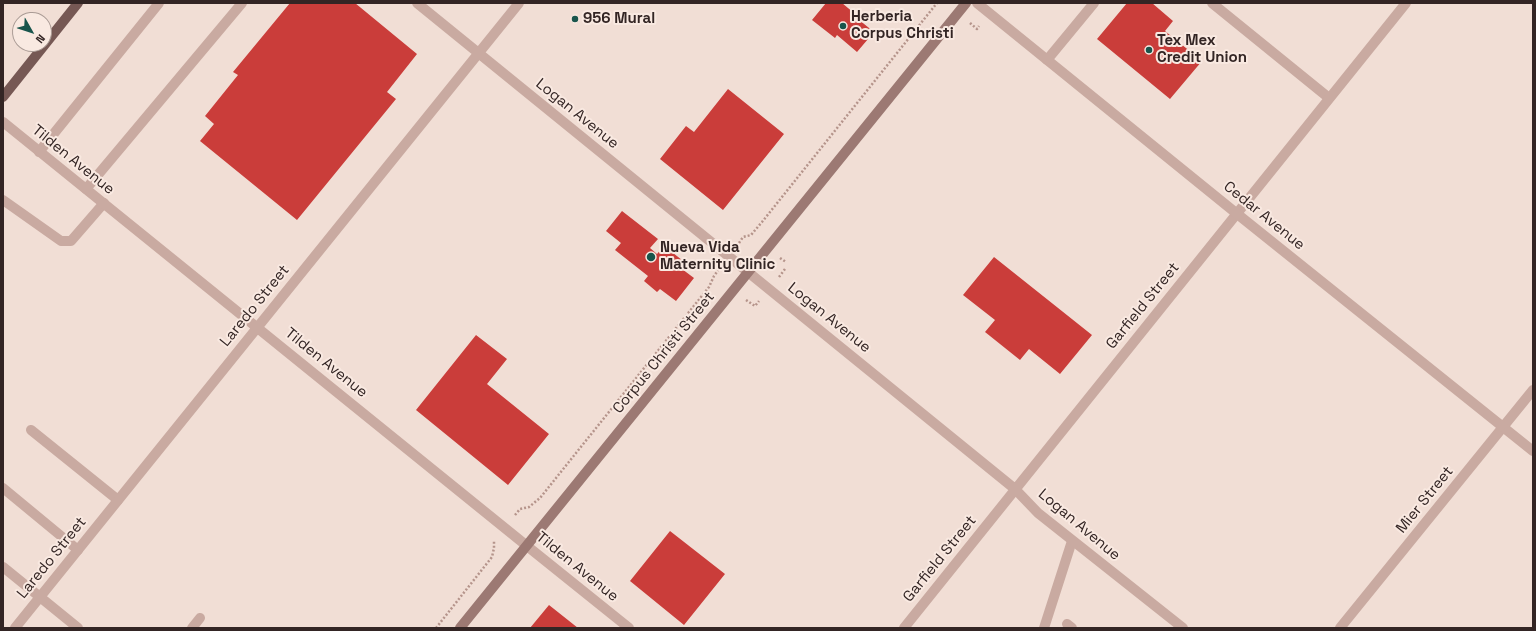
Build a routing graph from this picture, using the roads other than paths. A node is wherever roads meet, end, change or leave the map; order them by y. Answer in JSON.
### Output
{"nodes":[{"id":1,"x":78,"y":3,"type":"edge"},
{"id":2,"x":159,"y":3,"type":"edge"},
{"id":3,"x":242,"y":3,"type":"edge"},
{"id":4,"x":417,"y":3,"type":"edge"},
{"id":5,"x":519,"y":3,"type":"edge"},
{"id":6,"x":966,"y":3,"type":"edge"},
{"id":7,"x":977,"y":3,"type":"edge"},
{"id":8,"x":1094,"y":3,"type":"edge"},
{"id":9,"x":1212,"y":3,"type":"edge"},
{"id":10,"x":1406,"y":3,"type":"edge"},
{"id":11,"x":479,"y":53,"type":"junction"},
{"id":12,"x":1047,"y":60,"type":"junction"},
{"id":13,"x":3,"y":97,"type":"edge"},
{"id":14,"x":1329,"y":98,"type":"junction"},
{"id":15,"x":3,"y":122,"type":"edge"},
{"id":16,"x":39,"y":152,"type":"junction"},
{"id":17,"x":86,"y":190,"type":"junction"},
{"id":18,"x":3,"y":200,"type":"edge"},
{"id":19,"x":104,"y":203,"type":"junction"},
{"id":20,"x":1236,"y":213,"type":"junction"},
{"id":21,"x":749,"y":272,"type":"junction"},
{"id":22,"x":257,"y":327,"type":"junction"},
{"id":23,"x":1533,"y":390,"type":"edge"},
{"id":24,"x":1503,"y":427,"type":"junction"},
{"id":25,"x":31,"y":430,"type":"dead end"},
{"id":26,"x":1533,"y":451,"type":"edge"},
{"id":27,"x":3,"y":488,"type":"edge"},
{"id":28,"x":1015,"y":489,"type":"junction"},
{"id":29,"x":118,"y":500,"type":"junction"},
{"id":30,"x":1072,"y":541,"type":"junction"},
{"id":31,"x":527,"y":546,"type":"junction"},
{"id":32,"x":78,"y":550,"type":"junction"},
{"id":33,"x":3,"y":567,"type":"edge"},
{"id":34,"x":40,"y":597,"type":"junction"},
{"id":35,"x":200,"y":618,"type":"dead end"},
{"id":36,"x":15,"y":628,"type":"edge"},
{"id":37,"x":78,"y":628,"type":"edge"},
{"id":38,"x":192,"y":628,"type":"edge"},
{"id":39,"x":460,"y":628,"type":"edge"},
{"id":40,"x":629,"y":628,"type":"edge"},
{"id":41,"x":904,"y":628,"type":"edge"},
{"id":42,"x":1044,"y":628,"type":"edge"},
{"id":43,"x":1183,"y":628,"type":"edge"},
{"id":44,"x":1340,"y":628,"type":"edge"}],
"edges":[{"from":1,"to":13,"type":"main road"},
{"from":2,"to":16,"type":"street"},
{"from":3,"to":17,"type":"street"},
{"from":4,"to":11,"type":"street","name":"Logan Avenue"},
{"from":5,"to":11,"type":"street","name":"Laredo Street"},
{"from":6,"to":21,"type":"main road","name":"Corpus Christi Street"},
{"from":7,"to":12,"type":"street","name":"Cedar Avenue"},
{"from":8,"to":12,"type":"street"},
{"from":9,"to":14,"type":"street"},
{"from":10,"to":14,"type":"street","name":"Garfield Street"},
{"from":11,"to":21,"type":"street","name":"Logan Avenue"},
{"from":11,"to":22,"type":"street","name":"Laredo Street"},
{"from":12,"to":20,"type":"street","name":"Cedar Avenue"},
{"from":14,"to":20,"type":"street","name":"Garfield Street"},
{"from":15,"to":16,"type":"street","name":"Tilden Avenue"},
{"from":16,"to":17,"type":"street","name":"Tilden Avenue"},
{"from":17,"to":19,"type":"street","name":"Tilden Avenue"},
{"from":18,"to":19,"type":"street"},
{"from":19,"to":22,"type":"street","name":"Tilden Avenue"},
{"from":20,"to":24,"type":"street","name":"Cedar Avenue"},
{"from":20,"to":28,"type":"street","name":"Garfield Street"},
{"from":21,"to":28,"type":"street","name":"Logan Avenue"},
{"from":21,"to":31,"type":"main road","name":"Corpus Christi Street"},
{"from":22,"to":29,"type":"street","name":"Laredo Street"},
{"from":22,"to":31,"type":"street","name":"Tilden Avenue"},
{"from":23,"to":24,"type":"street","name":"Mier Street"},
{"from":24,"to":26,"type":"street","name":"Cedar Avenue"},
{"from":24,"to":44,"type":"street","name":"Mier Street"},
{"from":25,"to":29,"type":"street"},
{"from":27,"to":32,"type":"street"},
{"from":28,"to":30,"type":"street","name":"Logan Avenue"},
{"from":28,"to":41,"type":"street","name":"Garfield Street"},
{"from":29,"to":32,"type":"street","name":"Laredo Street"},
{"from":30,"to":42,"type":"street"},
{"from":30,"to":43,"type":"street","name":"Logan Avenue"},
{"from":31,"to":39,"type":"main road","name":"Corpus Christi Street"},
{"from":31,"to":40,"type":"street","name":"Tilden Avenue"},
{"from":32,"to":34,"type":"street","name":"Laredo Street"},
{"from":33,"to":34,"type":"street"},
{"from":34,"to":36,"type":"street","name":"Laredo Street"},
{"from":34,"to":37,"type":"street"},
{"from":35,"to":38,"type":"street"}]}
